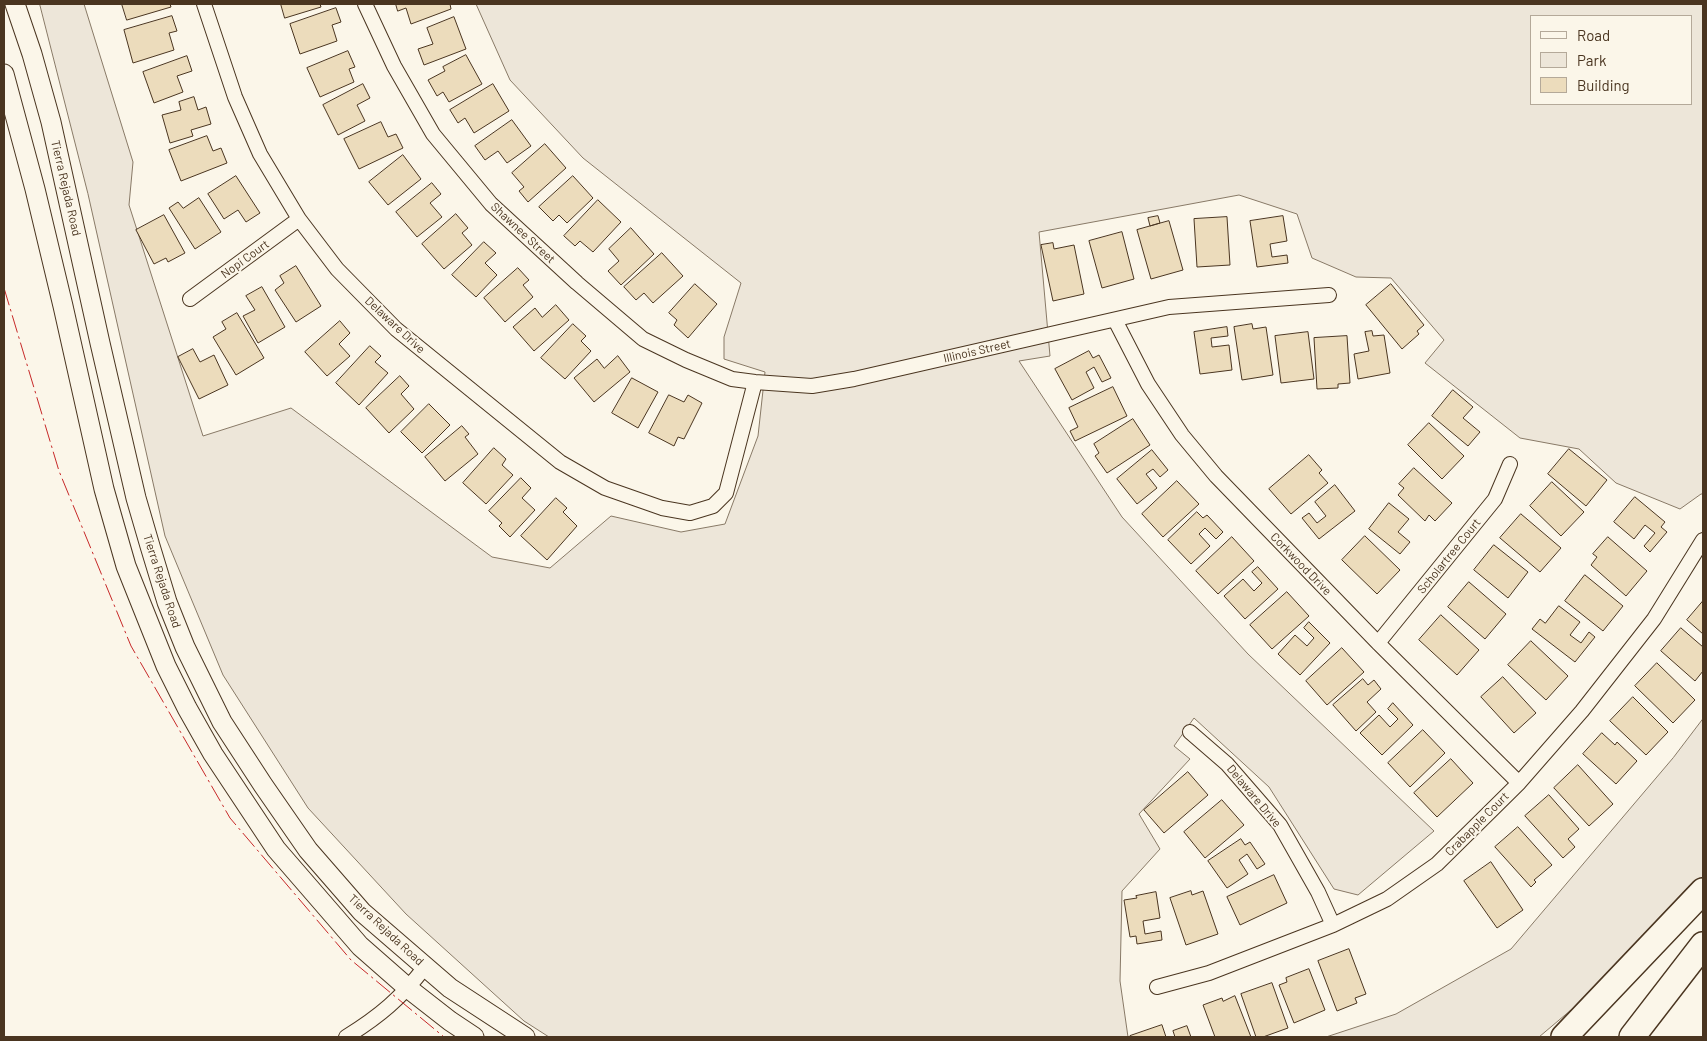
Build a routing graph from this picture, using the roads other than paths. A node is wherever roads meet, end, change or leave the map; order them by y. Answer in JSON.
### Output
{"nodes":[{"id":1,"x":15,"y":4,"type":"edge"},
{"id":2,"x":204,"y":4,"type":"edge"},
{"id":3,"x":365,"y":4,"type":"edge"},
{"id":4,"x":4,"y":74,"type":"edge"},
{"id":5,"x":299,"y":219,"type":"junction"},
{"id":6,"x":1329,"y":295,"type":"dead end"},
{"id":7,"x":190,"y":299,"type":"dead end"},
{"id":8,"x":1115,"y":320,"type":"junction"},
{"id":9,"x":755,"y":382,"type":"junction"},
{"id":10,"x":1510,"y":464,"type":"dead end"},
{"id":11,"x":1703,"y":540,"type":"edge"},
{"id":12,"x":1378,"y":643,"type":"junction"},
{"id":13,"x":1190,"y":732,"type":"dead end"},
{"id":14,"x":1519,"y":783,"type":"junction"},
{"id":15,"x":1703,"y":891,"type":"edge"},
{"id":16,"x":1333,"y":925,"type":"junction"},
{"id":17,"x":1703,"y":945,"type":"edge"},
{"id":18,"x":425,"y":967,"type":"junction"},
{"id":19,"x":1157,"y":987,"type":"dead end"},
{"id":20,"x":408,"y":989,"type":"junction"},
{"id":21,"x":346,"y":1037,"type":"edge"},
{"id":22,"x":474,"y":1037,"type":"edge"},
{"id":23,"x":525,"y":1037,"type":"edge"},
{"id":24,"x":1564,"y":1037,"type":"edge"},
{"id":25,"x":1632,"y":1037,"type":"edge"}],
"edges":[{"from":1,"to":18,"type":"main road","name":"Tierra Rejada Road"},
{"from":2,"to":5,"type":"street","name":"Delaware Drive"},
{"from":3,"to":9,"type":"street","name":"Shawnee Street"},
{"from":4,"to":20,"type":"main road","name":"Tierra Rejada Road"},
{"from":5,"to":7,"type":"street","name":"Nopi Court"},
{"from":5,"to":9,"type":"street","name":"Delaware Drive"},
{"from":6,"to":8,"type":"street","name":"Illinois Street"},
{"from":8,"to":9,"type":"street","name":"Illinois Street"},
{"from":8,"to":12,"type":"street","name":"Corkwood Drive"},
{"from":10,"to":12,"type":"street","name":"Scholartree Court"},
{"from":11,"to":14,"type":"street","name":"Crabapple Court"},
{"from":12,"to":14,"type":"street","name":"Corkwood Drive"},
{"from":13,"to":16,"type":"street","name":"Delaware Drive"},
{"from":14,"to":16,"type":"street","name":"Crabapple Court"},
{"from":15,"to":24,"type":"highway"},
{"from":16,"to":19,"type":"street","name":"Crabapple Court"},
{"from":17,"to":25,"type":"highway"},
{"from":18,"to":20,"type":"street"},
{"from":18,"to":23,"type":"main road","name":"Tierra Rejada Road"},
{"from":20,"to":21,"type":"street"},
{"from":20,"to":22,"type":"main road","name":"Tierra Rejada Road"}]}
